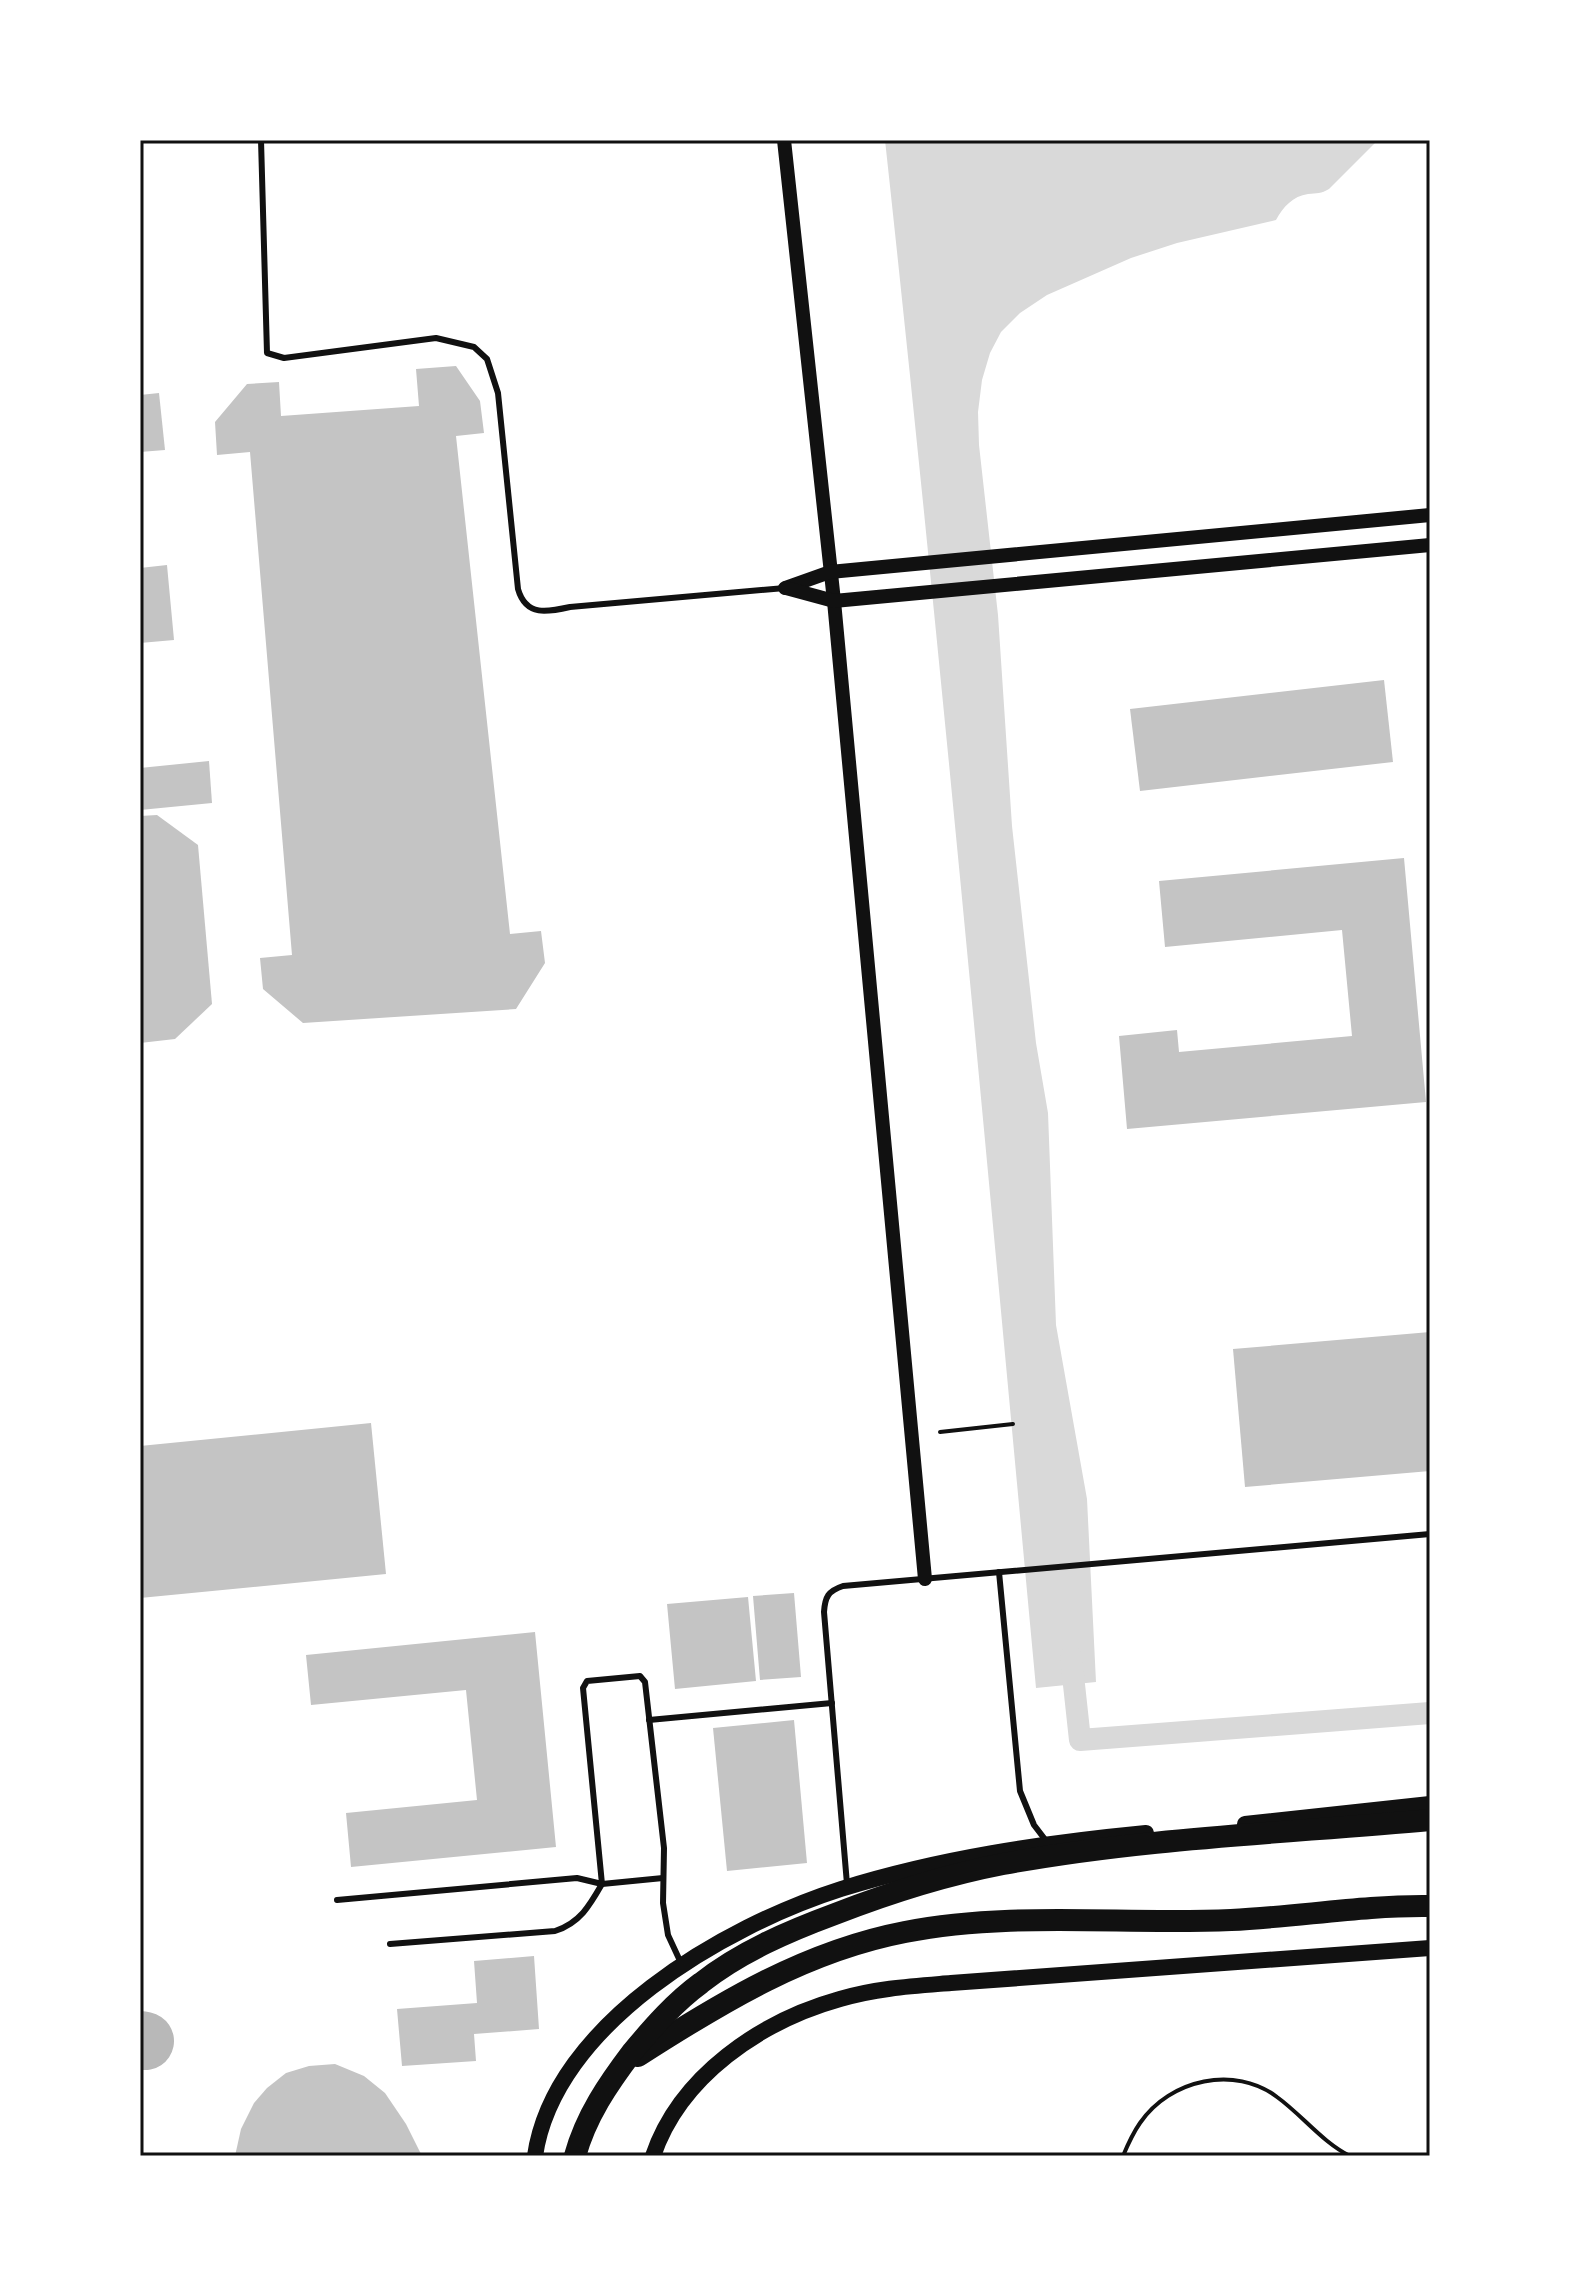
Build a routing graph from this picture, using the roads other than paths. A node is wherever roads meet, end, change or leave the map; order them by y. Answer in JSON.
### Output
{"nodes":[{"id":1,"x":261,"y":140,"type":"edge"},
{"id":2,"x":784,"y":140,"type":"edge"},
{"id":3,"x":1430,"y":515,"type":"edge"},
{"id":4,"x":1430,"y":545,"type":"edge"},
{"id":5,"x":830,"y":572,"type":"junction"},
{"id":6,"x":785,"y":588,"type":"junction"},
{"id":7,"x":834,"y":601,"type":"junction"},
{"id":8,"x":1430,"y":1534,"type":"edge"},
{"id":9,"x":999,"y":1572,"type":"junction"},
{"id":10,"x":925,"y":1579,"type":"junction"},
{"id":11,"x":832,"y":1703,"type":"junction"},
{"id":12,"x":649,"y":1720,"type":"junction"},
{"id":13,"x":1430,"y":1804,"type":"edge"},
{"id":14,"x":1430,"y":1820,"type":"edge"},
{"id":15,"x":1047,"y":1842,"type":"junction"},
{"id":16,"x":663,"y":1878,"type":"junction"},
{"id":17,"x":602,"y":1884,"type":"junction"},
{"id":18,"x":848,"y":1887,"type":"junction"},
{"id":19,"x":337,"y":1900,"type":"dead end"},
{"id":20,"x":1430,"y":1906,"type":"edge"},
{"id":21,"x":390,"y":1944,"type":"dead end"},
{"id":22,"x":1430,"y":1948,"type":"edge"},
{"id":23,"x":683,"y":1967,"type":"junction"},
{"id":24,"x":622,"y":2066,"type":"junction"},
{"id":25,"x":575,"y":2155,"type":"edge"},
{"id":26,"x":535,"y":2156,"type":"edge"},
{"id":27,"x":653,"y":2156,"type":"edge"}],
"edges":[{"from":1,"to":6,"type":"lane"},
{"from":2,"to":5,"type":"street"},
{"from":3,"to":5,"type":"street"},
{"from":4,"to":7,"type":"street"},
{"from":5,"to":6,"type":"street"},
{"from":5,"to":7,"type":"street"},
{"from":6,"to":7,"type":"street"},
{"from":7,"to":10,"type":"street"},
{"from":8,"to":9,"type":"lane"},
{"from":9,"to":10,"type":"lane"},
{"from":9,"to":15,"type":"lane"},
{"from":10,"to":11,"type":"lane"},
{"from":11,"to":12,"type":"lane"},
{"from":11,"to":18,"type":"lane"},
{"from":12,"to":16,"type":"lane"},
{"from":12,"to":17,"type":"lane"},
{"from":13,"to":15,"type":"main road"},
{"from":14,"to":24,"type":"highway"},
{"from":15,"to":18,"type":"main road"},
{"from":16,"to":17,"type":"lane"},
{"from":16,"to":23,"type":"lane"},
{"from":17,"to":19,"type":"lane"},
{"from":17,"to":21,"type":"lane"},
{"from":18,"to":23,"type":"main road"},
{"from":20,"to":24,"type":"highway"},
{"from":22,"to":27,"type":"main road"},
{"from":23,"to":26,"type":"main road"},
{"from":24,"to":25,"type":"highway"}]}
